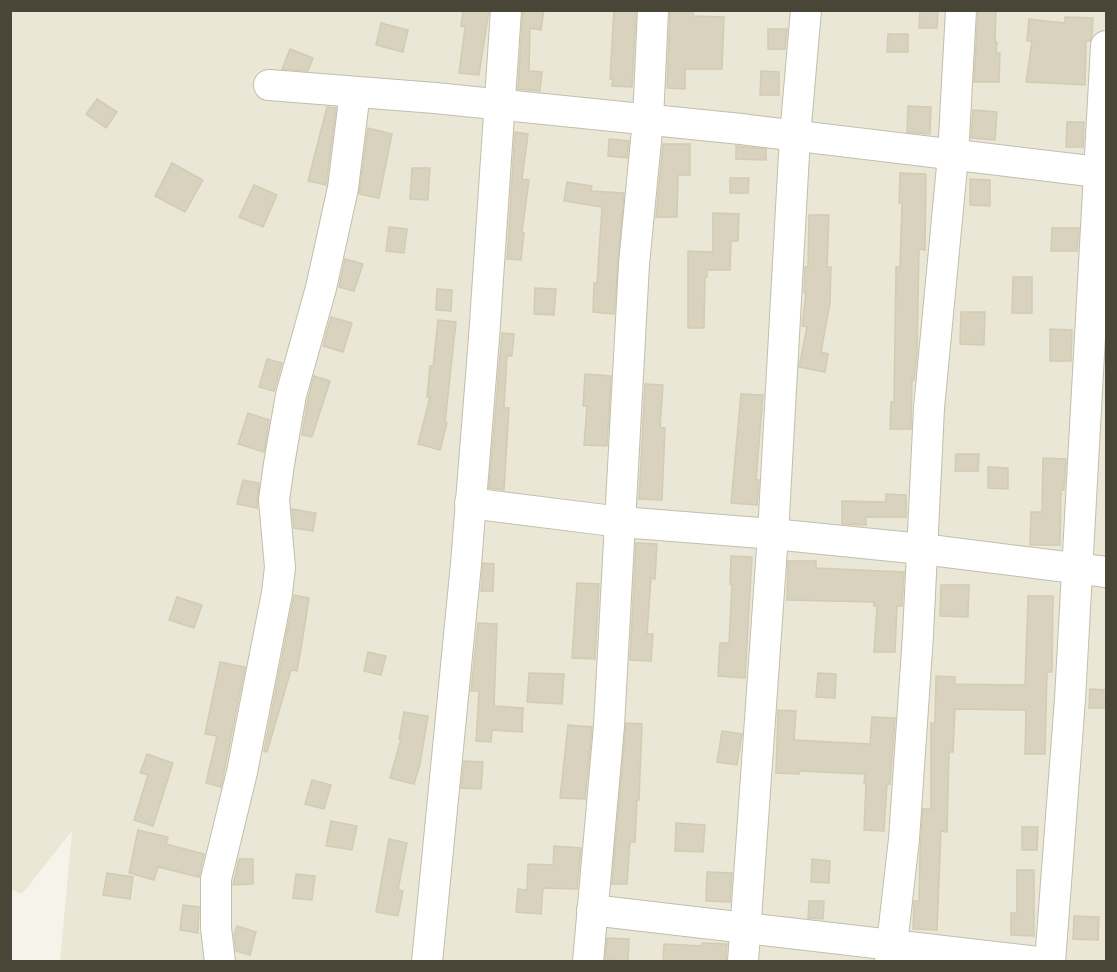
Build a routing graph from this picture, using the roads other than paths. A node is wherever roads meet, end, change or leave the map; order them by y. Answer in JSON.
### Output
{"nodes":[{"id":1,"x":506,"y":10,"type":"edge"},
{"id":2,"x":653,"y":10,"type":"edge"},
{"id":3,"x":806,"y":10,"type":"edge"},
{"id":4,"x":961,"y":10,"type":"edge"},
{"id":5,"x":1107,"y":45,"type":"edge"},
{"id":6,"x":269,"y":86,"type":"dead end"},
{"id":7,"x":355,"y":92,"type":"junction"},
{"id":8,"x":499,"y":105,"type":"junction"},
{"id":9,"x":648,"y":120,"type":"junction"},
{"id":10,"x":795,"y":136,"type":"junction"},
{"id":11,"x":953,"y":156,"type":"junction"},
{"id":12,"x":1103,"y":173,"type":"edge"},
{"id":13,"x":470,"y":503,"type":"junction"},
{"id":14,"x":621,"y":522,"type":"junction"},
{"id":15,"x":773,"y":534,"type":"junction"},
{"id":16,"x":922,"y":549,"type":"junction"},
{"id":17,"x":1077,"y":568,"type":"junction"},
{"id":18,"x":1107,"y":572,"type":"edge"},
{"id":19,"x":592,"y":910,"type":"junction"},
{"id":20,"x":746,"y":926,"type":"junction"},
{"id":21,"x":891,"y":954,"type":"edge"},
{"id":22,"x":220,"y":962,"type":"edge"},
{"id":23,"x":427,"y":962,"type":"edge"},
{"id":24,"x":588,"y":962,"type":"edge"},
{"id":25,"x":743,"y":962,"type":"edge"},
{"id":26,"x":1038,"y":962,"type":"edge"},
{"id":27,"x":1050,"y":962,"type":"edge"}],
"edges":[{"from":1,"to":8,"type":"street"},
{"from":2,"to":9,"type":"street"},
{"from":3,"to":10,"type":"street"},
{"from":4,"to":11,"type":"street"},
{"from":5,"to":12,"type":"street"},
{"from":6,"to":7,"type":"street"},
{"from":7,"to":8,"type":"street"},
{"from":7,"to":22,"type":"street"},
{"from":8,"to":9,"type":"street"},
{"from":8,"to":13,"type":"street"},
{"from":9,"to":10,"type":"street"},
{"from":9,"to":14,"type":"street"},
{"from":10,"to":11,"type":"street"},
{"from":10,"to":15,"type":"street"},
{"from":11,"to":12,"type":"street"},
{"from":11,"to":16,"type":"street"},
{"from":12,"to":17,"type":"street"},
{"from":13,"to":14,"type":"street"},
{"from":13,"to":23,"type":"street"},
{"from":14,"to":15,"type":"street"},
{"from":14,"to":19,"type":"street"},
{"from":15,"to":16,"type":"street"},
{"from":15,"to":20,"type":"street"},
{"from":16,"to":17,"type":"street"},
{"from":16,"to":21,"type":"street"},
{"from":17,"to":18,"type":"street"},
{"from":17,"to":27,"type":"street"},
{"from":19,"to":20,"type":"street"},
{"from":19,"to":24,"type":"street"},
{"from":20,"to":21,"type":"street"},
{"from":20,"to":25,"type":"street"},
{"from":21,"to":26,"type":"street"}]}
